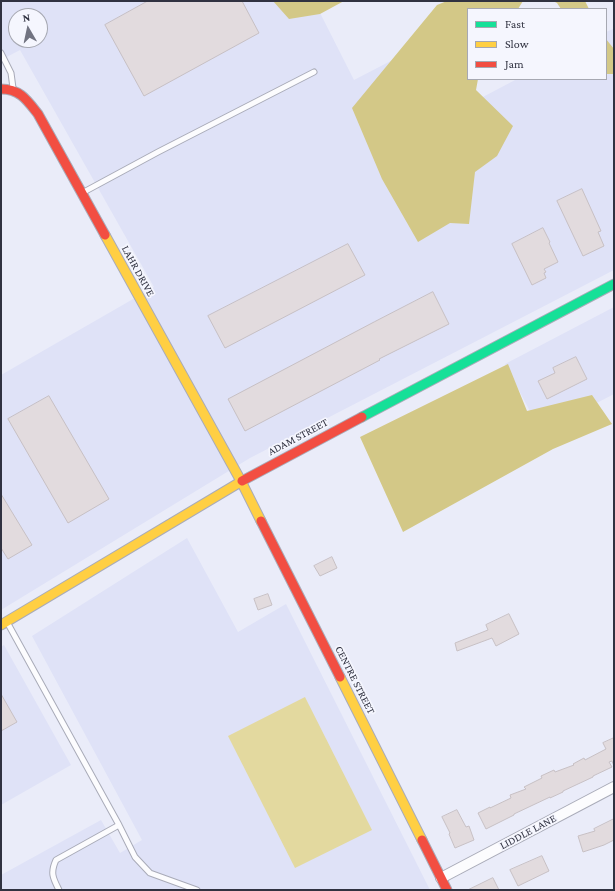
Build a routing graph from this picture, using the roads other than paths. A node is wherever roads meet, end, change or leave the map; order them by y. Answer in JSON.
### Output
{"nodes":[{"id":1,"x":1,"y":53,"type":"edge"},
{"id":2,"x":314,"y":72,"type":"dead end"},
{"id":3,"x":1,"y":89,"type":"edge"},
{"id":4,"x":13,"y":89,"type":"junction"},
{"id":5,"x":81,"y":193,"type":"junction"},
{"id":6,"x":614,"y":284,"type":"edge"},
{"id":7,"x":241,"y":481,"type":"junction"},
{"id":8,"x":4,"y":623,"type":"edge"},
{"id":9,"x":614,"y":787,"type":"edge"},
{"id":10,"x":119,"y":825,"type":"junction"},
{"id":11,"x":441,"y":878,"type":"junction"},
{"id":12,"x":59,"y":890,"type":"edge"},
{"id":13,"x":197,"y":890,"type":"edge"},
{"id":14,"x":447,"y":890,"type":"edge"}],
"edges":[{"from":1,"to":4,"type":"lane"},
{"from":2,"to":5,"type":"lane"},
{"from":3,"to":4,"type":"street"},
{"from":4,"to":5,"type":"street","name":"LAHR DRIVE"},
{"from":5,"to":7,"type":"street","name":"LAHR DRIVE"},
{"from":6,"to":7,"type":"street","name":"ADAM STREET"},
{"from":7,"to":8,"type":"street","name":"ADAM STREET"},
{"from":7,"to":11,"type":"street","name":"CENTRE STREET"},
{"from":8,"to":10,"type":"lane"},
{"from":9,"to":11,"type":"street","name":"LIDDLE LANE"},
{"from":10,"to":12,"type":"lane"},
{"from":10,"to":13,"type":"lane"},
{"from":11,"to":14,"type":"street","name":"CENTRE STREET"}]}
